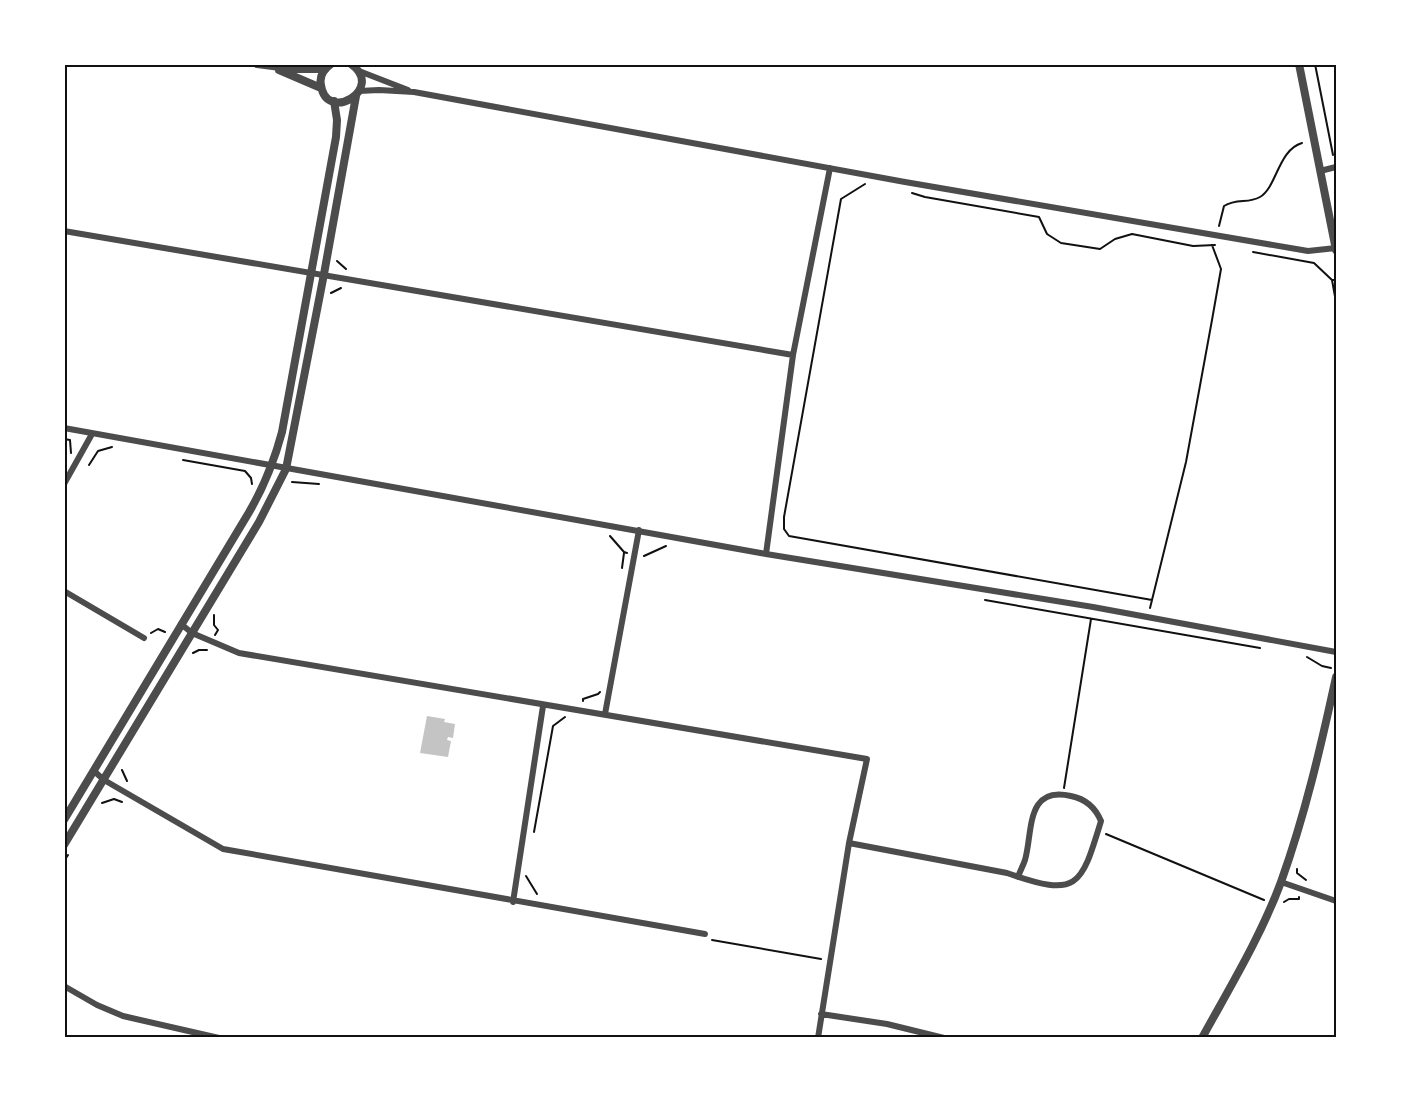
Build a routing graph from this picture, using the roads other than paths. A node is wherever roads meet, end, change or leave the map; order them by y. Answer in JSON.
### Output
{"nodes":[{"id":1,"x":257,"y":64,"type":"edge"},
{"id":2,"x":1299,"y":64,"type":"edge"},
{"id":3,"x":268,"y":66,"type":"junction"},
{"id":4,"x":328,"y":66,"type":"edge"},
{"id":5,"x":353,"y":66,"type":"edge"},
{"id":6,"x":321,"y":88,"type":"junction"},
{"id":7,"x":414,"y":92,"type":"junction"},
{"id":8,"x":357,"y":94,"type":"junction"},
{"id":9,"x":334,"y":101,"type":"junction"},
{"id":10,"x":1336,"y":167,"type":"edge"},
{"id":11,"x":830,"y":168,"type":"junction"},
{"id":12,"x":1320,"y":171,"type":"junction"},
{"id":13,"x":64,"y":231,"type":"edge"},
{"id":14,"x":1336,"y":249,"type":"edge"},
{"id":15,"x":312,"y":272,"type":"junction"},
{"id":16,"x":324,"y":274,"type":"junction"},
{"id":17,"x":793,"y":355,"type":"junction"},
{"id":18,"x":64,"y":428,"type":"edge"},
{"id":19,"x":92,"y":434,"type":"junction"},
{"id":20,"x":272,"y":467,"type":"junction"},
{"id":21,"x":286,"y":469,"type":"junction"},
{"id":22,"x":64,"y":484,"type":"edge"},
{"id":23,"x":639,"y":530,"type":"junction"},
{"id":24,"x":766,"y":554,"type":"junction"},
{"id":25,"x":64,"y":591,"type":"edge"},
{"id":26,"x":182,"y":624,"type":"junction"},
{"id":27,"x":192,"y":633,"type":"junction"},
{"id":28,"x":144,"y":638,"type":"dead end"},
{"id":29,"x":1336,"y":652,"type":"edge"},
{"id":30,"x":1336,"y":678,"type":"edge"},
{"id":31,"x":543,"y":705,"type":"junction"},
{"id":32,"x":605,"y":714,"type":"junction"},
{"id":33,"x":94,"y":771,"type":"junction"},
{"id":34,"x":104,"y":780,"type":"junction"},
{"id":35,"x":64,"y":820,"type":"edge"},
{"id":36,"x":849,"y":843,"type":"junction"},
{"id":37,"x":67,"y":848,"type":"edge"},
{"id":38,"x":1018,"y":877,"type":"junction"},
{"id":39,"x":1281,"y":882,"type":"junction"},
{"id":40,"x":513,"y":902,"type":"junction"},
{"id":41,"x":1336,"y":902,"type":"edge"},
{"id":42,"x":705,"y":934,"type":"road end"},
{"id":43,"x":64,"y":986,"type":"edge"},
{"id":44,"x":821,"y":1014,"type":"junction"},
{"id":45,"x":219,"y":1038,"type":"edge"},
{"id":46,"x":818,"y":1038,"type":"edge"},
{"id":47,"x":944,"y":1038,"type":"edge"},
{"id":48,"x":1202,"y":1038,"type":"edge"}],
"edges":[{"from":1,"to":3,"type":"street"},
{"from":2,"to":12,"type":"street"},
{"from":3,"to":4,"type":"street"},
{"from":3,"to":6,"type":"street"},
{"from":4,"to":6,"type":"street"},
{"from":5,"to":7,"type":"street"},
{"from":5,"to":8,"type":"street"},
{"from":6,"to":9,"type":"street"},
{"from":7,"to":8,"type":"street"},
{"from":7,"to":11,"type":"street"},
{"from":8,"to":9,"type":"street"},
{"from":8,"to":16,"type":"street"},
{"from":9,"to":15,"type":"street"},
{"from":10,"to":12,"type":"street"},
{"from":11,"to":14,"type":"street"},
{"from":11,"to":17,"type":"street"},
{"from":12,"to":14,"type":"street"},
{"from":13,"to":15,"type":"street"},
{"from":15,"to":16,"type":"street"},
{"from":15,"to":20,"type":"street"},
{"from":16,"to":17,"type":"street"},
{"from":16,"to":21,"type":"street"},
{"from":17,"to":24,"type":"street"},
{"from":18,"to":19,"type":"street"},
{"from":19,"to":20,"type":"street"},
{"from":19,"to":22,"type":"street"},
{"from":20,"to":21,"type":"street"},
{"from":20,"to":26,"type":"street"},
{"from":21,"to":23,"type":"street"},
{"from":21,"to":27,"type":"street"},
{"from":23,"to":24,"type":"street"},
{"from":23,"to":32,"type":"street"},
{"from":24,"to":29,"type":"street"},
{"from":25,"to":28,"type":"street"},
{"from":26,"to":27,"type":"street"},
{"from":26,"to":33,"type":"street"},
{"from":27,"to":31,"type":"street"},
{"from":27,"to":34,"type":"street"},
{"from":30,"to":39,"type":"street"},
{"from":31,"to":32,"type":"street"},
{"from":31,"to":40,"type":"street"},
{"from":32,"to":36,"type":"street"},
{"from":33,"to":34,"type":"street"},
{"from":33,"to":35,"type":"street"},
{"from":34,"to":37,"type":"street"},
{"from":34,"to":40,"type":"street"},
{"from":36,"to":38,"type":"street"},
{"from":36,"to":44,"type":"street"},
{"from":38,"to":38,"type":"street"},
{"from":39,"to":41,"type":"street"},
{"from":39,"to":48,"type":"street"},
{"from":40,"to":42,"type":"street"},
{"from":43,"to":45,"type":"street"},
{"from":44,"to":46,"type":"street"},
{"from":44,"to":47,"type":"street"}]}
